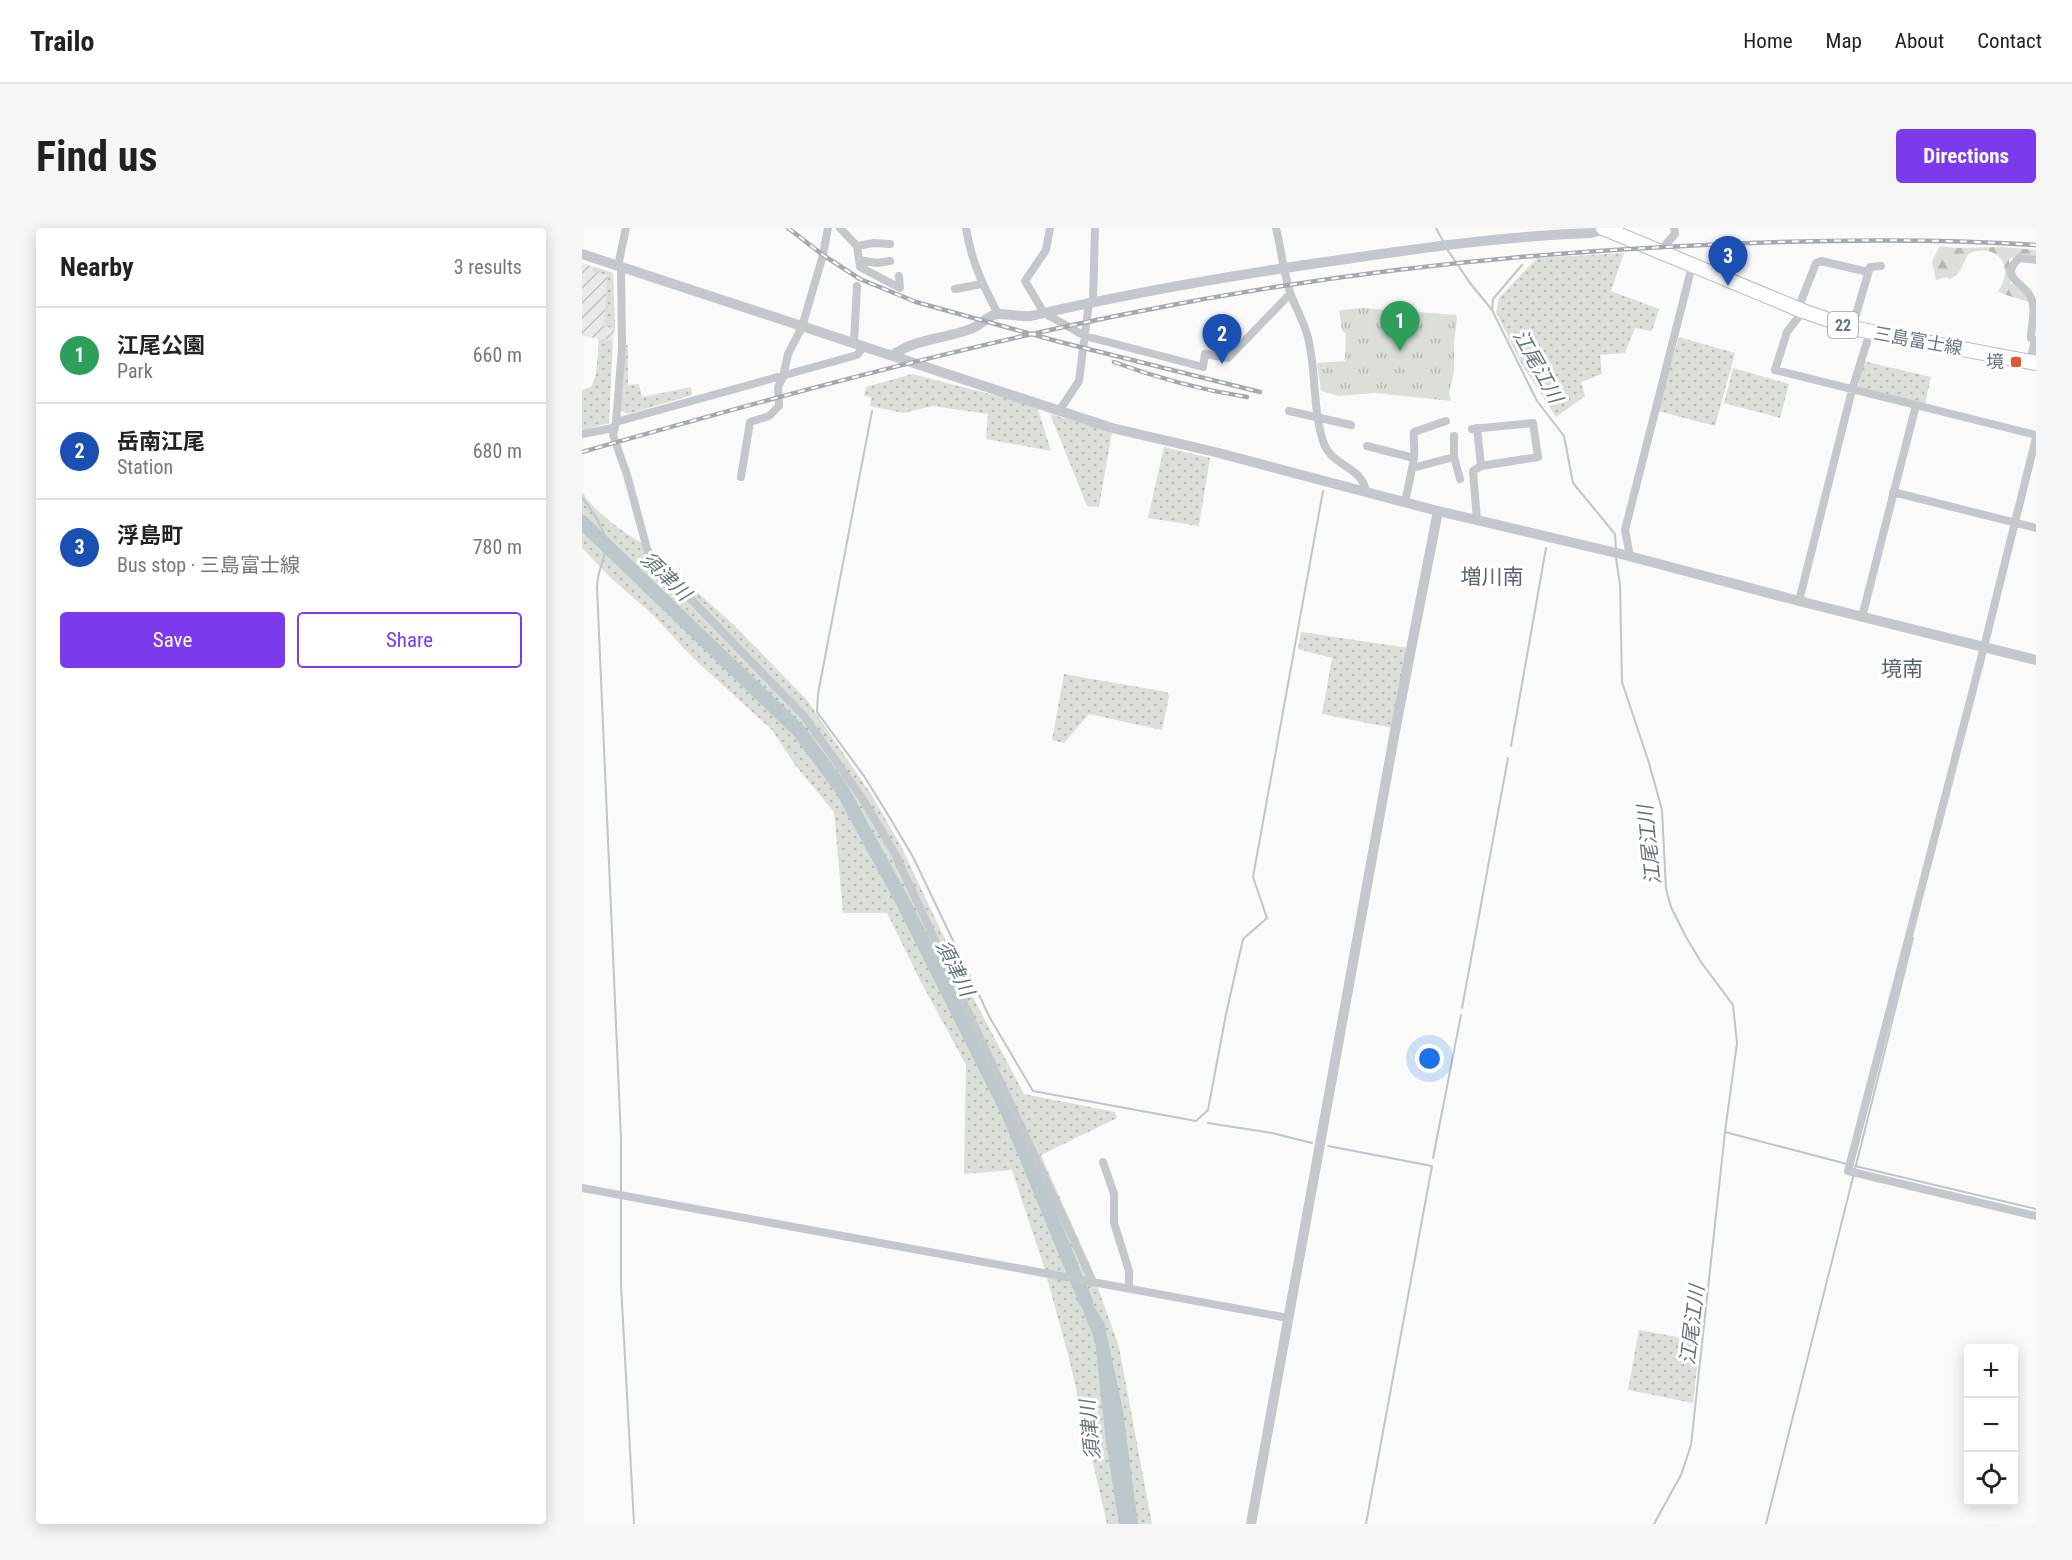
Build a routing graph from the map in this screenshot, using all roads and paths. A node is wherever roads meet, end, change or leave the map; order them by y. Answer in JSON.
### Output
{"nodes":[{"id":1,"x":626,"y":228,"type":"edge"},
{"id":2,"x":828,"y":228,"type":"edge"},
{"id":3,"x":840,"y":228,"type":"edge"},
{"id":4,"x":966,"y":228,"type":"edge"},
{"id":5,"x":1050,"y":228,"type":"edge"},
{"id":6,"x":1095,"y":228,"type":"edge"},
{"id":7,"x":1276,"y":228,"type":"edge"},
{"id":8,"x":1604,"y":228,"type":"edge"},
{"id":9,"x":1674,"y":228,"type":"edge"},
{"id":10,"x":890,"y":244,"type":"dead end"},
{"id":11,"x":857,"y":246,"type":"junction"},
{"id":12,"x":1660,"y":251,"type":"junction"},
{"id":13,"x":582,"y":254,"type":"edge"},
{"id":14,"x":859,"y":260,"type":"junction"},
{"id":15,"x":2036,"y":260,"type":"edge"},
{"id":16,"x":890,"y":261,"type":"dead end"},
{"id":17,"x":1692,"y":266,"type":"junction"},
{"id":18,"x":1881,"y":266,"type":"dead end"},
{"id":19,"x":620,"y":267,"type":"junction"},
{"id":20,"x":1285,"y":267,"type":"junction"},
{"id":21,"x":1868,"y":272,"type":"junction"},
{"id":22,"x":899,"y":276,"type":"dead end"},
{"id":23,"x":982,"y":284,"type":"junction"},
{"id":24,"x":857,"y":286,"type":"dead end"},
{"id":25,"x":955,"y":289,"type":"dead end"},
{"id":26,"x":1290,"y":294,"type":"junction"},
{"id":27,"x":1091,"y":302,"type":"junction"},
{"id":28,"x":1801,"y":310,"type":"junction"},
{"id":29,"x":1044,"y":313,"type":"junction"},
{"id":30,"x":998,"y":314,"type":"junction"},
{"id":31,"x":802,"y":327,"type":"junction"},
{"id":32,"x":1852,"y":328,"type":"junction"},
{"id":33,"x":1870,"y":332,"type":"junction"},
{"id":34,"x":1085,"y":336,"type":"junction"},
{"id":35,"x":2033,"y":339,"type":"edge"},
{"id":36,"x":859,"y":345,"type":"junction"},
{"id":37,"x":893,"y":355,"type":"junction"},
{"id":38,"x":2033,"y":362,"type":"edge"},
{"id":39,"x":783,"y":377,"type":"junction"},
{"id":40,"x":1852,"y":390,"type":"junction"},
{"id":41,"x":1916,"y":405,"type":"junction"},
{"id":42,"x":1059,"y":411,"type":"junction"},
{"id":43,"x":1289,"y":411,"type":"dead end"},
{"id":44,"x":1318,"y":417,"type":"junction"},
{"id":45,"x":1446,"y":421,"type":"dead end"},
{"id":46,"x":614,"y":425,"type":"junction"},
{"id":47,"x":1352,"y":425,"type":"dead end"},
{"id":48,"x":582,"y":434,"type":"edge"},
{"id":49,"x":1454,"y":436,"type":"dead end"},
{"id":50,"x":2036,"y":437,"type":"edge"},
{"id":51,"x":1367,"y":446,"type":"dead end"},
{"id":52,"x":1454,"y":457,"type":"junction"},
{"id":53,"x":1414,"y":458,"type":"junction"},
{"id":54,"x":1481,"y":466,"type":"junction"},
{"id":55,"x":1412,"y":468,"type":"junction"},
{"id":56,"x":741,"y":477,"type":"dead end"},
{"id":57,"x":1460,"y":479,"type":"dead end"},
{"id":58,"x":1366,"y":491,"type":"junction"},
{"id":59,"x":1893,"y":492,"type":"junction"},
{"id":60,"x":1405,"y":502,"type":"junction"},
{"id":61,"x":1438,"y":511,"type":"junction"},
{"id":62,"x":1477,"y":520,"type":"junction"},
{"id":63,"x":2015,"y":523,"type":"junction"},
{"id":64,"x":2036,"y":528,"type":"edge"},
{"id":65,"x":1628,"y":556,"type":"junction"},
{"id":66,"x":1799,"y":601,"type":"junction"},
{"id":67,"x":1862,"y":617,"type":"junction"},
{"id":68,"x":1984,"y":647,"type":"junction"},
{"id":69,"x":2036,"y":660,"type":"edge"},
{"id":70,"x":1103,"y":1162,"type":"dead end"},
{"id":71,"x":582,"y":1188,"type":"edge"},
{"id":72,"x":2036,"y":1216,"type":"edge"},
{"id":73,"x":1093,"y":1282,"type":"junction"},
{"id":74,"x":1129,"y":1288,"type":"junction"},
{"id":75,"x":1288,"y":1318,"type":"junction"},
{"id":76,"x":1251,"y":1524,"type":"edge"}],
"edges":[{"from":1,"to":19,"type":"street"},
{"from":2,"to":31,"type":"street"},
{"from":3,"to":11,"type":"street"},
{"from":4,"to":23,"type":"street"},
{"from":5,"to":29,"type":"street"},
{"from":6,"to":27,"type":"street"},
{"from":7,"to":20,"type":"street"},
{"from":8,"to":12,"type":"main road","name":"三島富士線","number":"22"},
{"from":8,"to":20,"type":"street"},
{"from":9,"to":12,"type":"street"},
{"from":10,"to":11,"type":"street"},
{"from":11,"to":14,"type":"street"},
{"from":12,"to":17,"type":"main road","name":"三島富士線","number":"22"},
{"from":13,"to":19,"type":"street"},
{"from":14,"to":16,"type":"street"},
{"from":14,"to":22,"type":"street"},
{"from":15,"to":35,"type":"street"},
{"from":17,"to":28,"type":"main road","name":"三島富士線","number":"22"},
{"from":17,"to":65,"type":"street"},
{"from":18,"to":21,"type":"street"},
{"from":19,"to":31,"type":"street"},
{"from":19,"to":46,"type":"street"},
{"from":20,"to":26,"type":"street"},
{"from":20,"to":27,"type":"street"},
{"from":21,"to":28,"type":"street"},
{"from":21,"to":32,"type":"street"},
{"from":23,"to":25,"type":"street"},
{"from":23,"to":30,"type":"street"},
{"from":24,"to":36,"type":"street"},
{"from":26,"to":34,"type":"street"},
{"from":26,"to":44,"type":"street"},
{"from":27,"to":29,"type":"street"},
{"from":27,"to":34,"type":"street"},
{"from":28,"to":32,"type":"main road","name":"三島富士線","number":"22"},
{"from":28,"to":40,"type":"street"},
{"from":29,"to":30,"type":"street"},
{"from":29,"to":34,"type":"street"},
{"from":30,"to":37,"type":"street"},
{"from":31,"to":36,"type":"street"},
{"from":31,"to":39,"type":"street"},
{"from":32,"to":33,"type":"main road","name":"三島富士線","number":"22"},
{"from":33,"to":38,"type":"main road","name":"三島富士線","number":"22"},
{"from":33,"to":40,"type":"street"},
{"from":34,"to":42,"type":"street"},
{"from":35,"to":38,"type":"street"},
{"from":36,"to":37,"type":"street"},
{"from":36,"to":39,"type":"street"},
{"from":37,"to":42,"type":"street"},
{"from":39,"to":46,"type":"street"},
{"from":39,"to":56,"type":"street"},
{"from":40,"to":41,"type":"street"},
{"from":40,"to":66,"type":"street"},
{"from":41,"to":50,"type":"street"},
{"from":41,"to":59,"type":"street"},
{"from":42,"to":58,"type":"street"},
{"from":43,"to":44,"type":"street"},
{"from":44,"to":47,"type":"street"},
{"from":44,"to":58,"type":"street"},
{"from":45,"to":53,"type":"street"},
{"from":46,"to":48,"type":"street"},
{"from":46,"to":73,"type":"street"},
{"from":49,"to":52,"type":"street"},
{"from":50,"to":63,"type":"street"},
{"from":51,"to":53,"type":"street"},
{"from":52,"to":55,"type":"street"},
{"from":52,"to":57,"type":"street"},
{"from":53,"to":55,"type":"street"},
{"from":54,"to":54,"type":"street"},
{"from":54,"to":62,"type":"street"},
{"from":55,"to":60,"type":"street"},
{"from":58,"to":60,"type":"street"},
{"from":59,"to":63,"type":"street"},
{"from":59,"to":67,"type":"street"},
{"from":60,"to":61,"type":"street"},
{"from":61,"to":62,"type":"street"},
{"from":61,"to":75,"type":"street"},
{"from":62,"to":65,"type":"street"},
{"from":63,"to":64,"type":"street"},
{"from":63,"to":68,"type":"street"},
{"from":65,"to":66,"type":"street"},
{"from":66,"to":67,"type":"street"},
{"from":67,"to":68,"type":"street"},
{"from":68,"to":69,"type":"street"},
{"from":68,"to":72,"type":"street"},
{"from":70,"to":74,"type":"street"},
{"from":71,"to":73,"type":"street"},
{"from":73,"to":74,"type":"street"},
{"from":74,"to":75,"type":"street"},
{"from":75,"to":76,"type":"street"}]}
